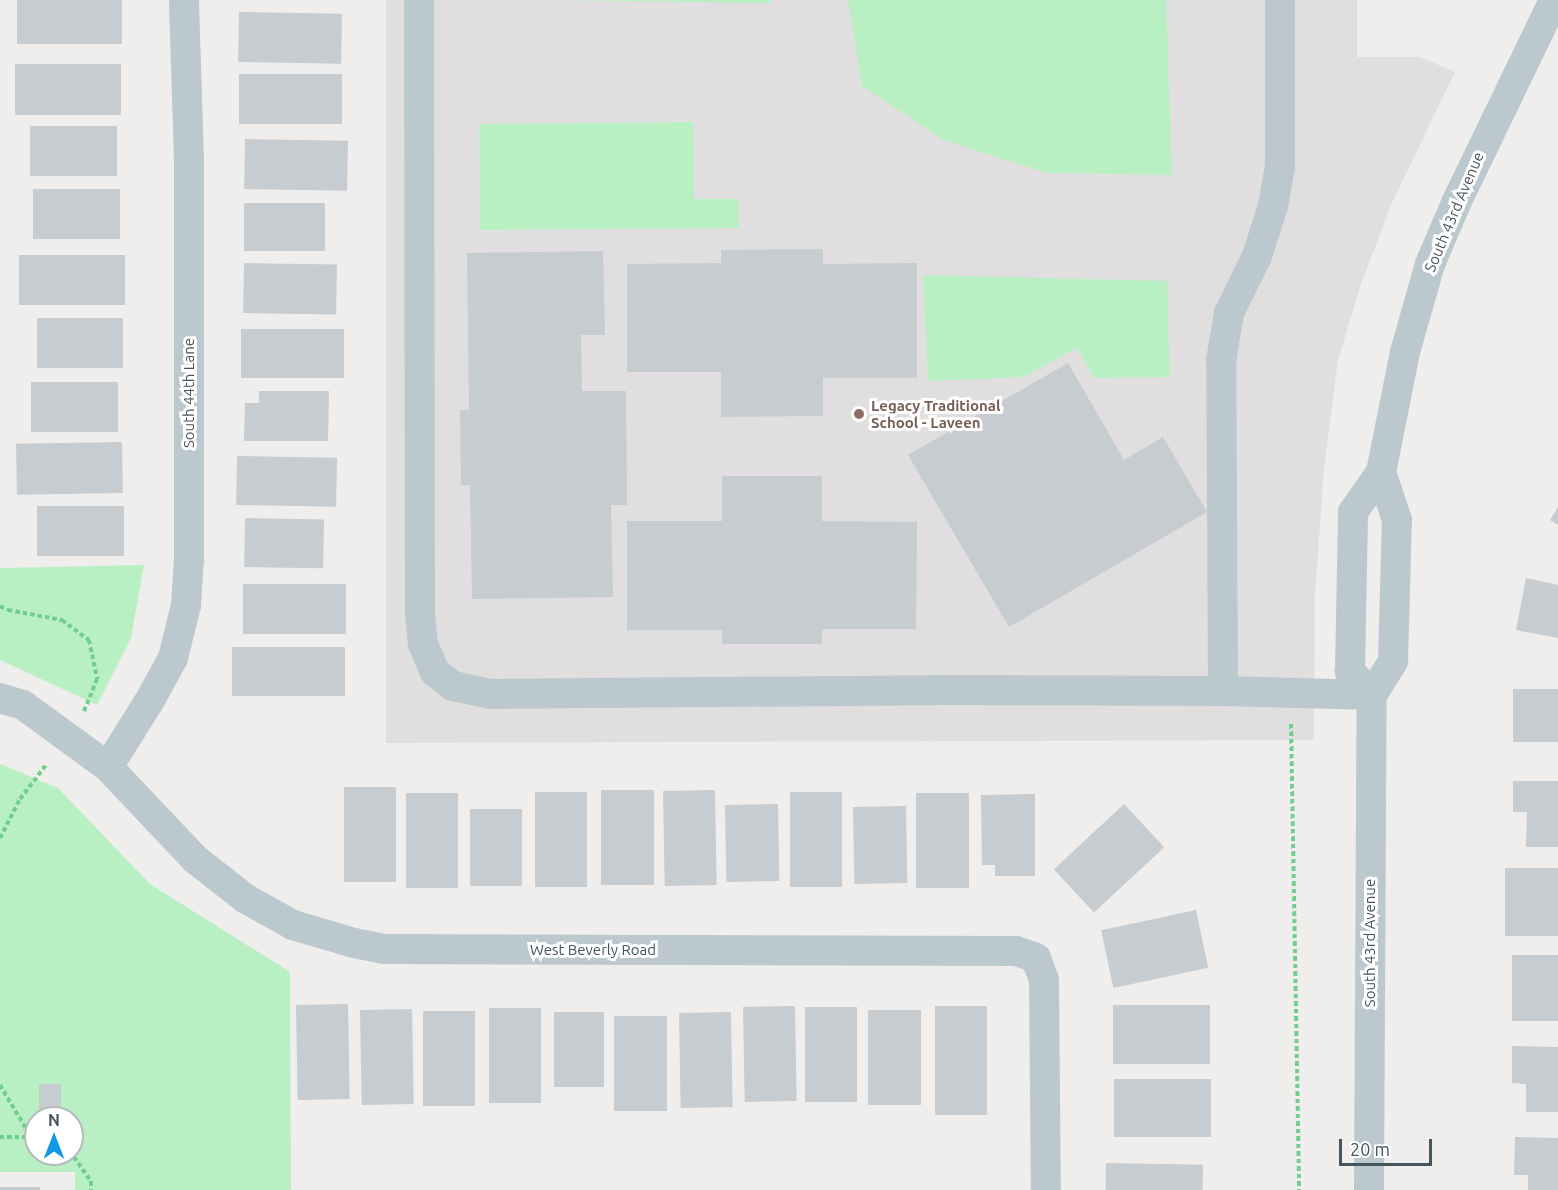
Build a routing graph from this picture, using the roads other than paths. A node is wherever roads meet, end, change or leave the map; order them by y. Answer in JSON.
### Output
{"nodes":[{"id":1,"x":184,"y":0,"type":"edge"},
{"id":2,"x":419,"y":0,"type":"edge"},
{"id":3,"x":1280,"y":0,"type":"edge"},
{"id":4,"x":1554,"y":0,"type":"edge"},
{"id":5,"x":1381,"y":471,"type":"junction"},
{"id":6,"x":1222,"y":691,"type":"junction"},
{"id":7,"x":1372,"y":695,"type":"junction"},
{"id":8,"x":0,"y":698,"type":"edge"},
{"id":9,"x":108,"y":767,"type":"junction"},
{"id":10,"x":1046,"y":1190,"type":"edge"},
{"id":11,"x":1369,"y":1190,"type":"edge"}],
"edges":[{"from":1,"to":9,"type":"street","name":"South 44th Lane"},
{"from":2,"to":6,"type":"street"},
{"from":3,"to":6,"type":"street"},
{"from":4,"to":5,"type":"street","name":"South 43rd Avenue"},
{"from":5,"to":7,"type":"street","name":"South 43rd Avenue"},
{"from":5,"to":7,"type":"street","name":"South 43rd Avenue"},
{"from":6,"to":7,"type":"street"},
{"from":7,"to":11,"type":"street","name":"South 43rd Avenue"},
{"from":8,"to":9,"type":"street","name":"West Beverly Road"},
{"from":9,"to":10,"type":"street","name":"West Beverly Road"}]}
